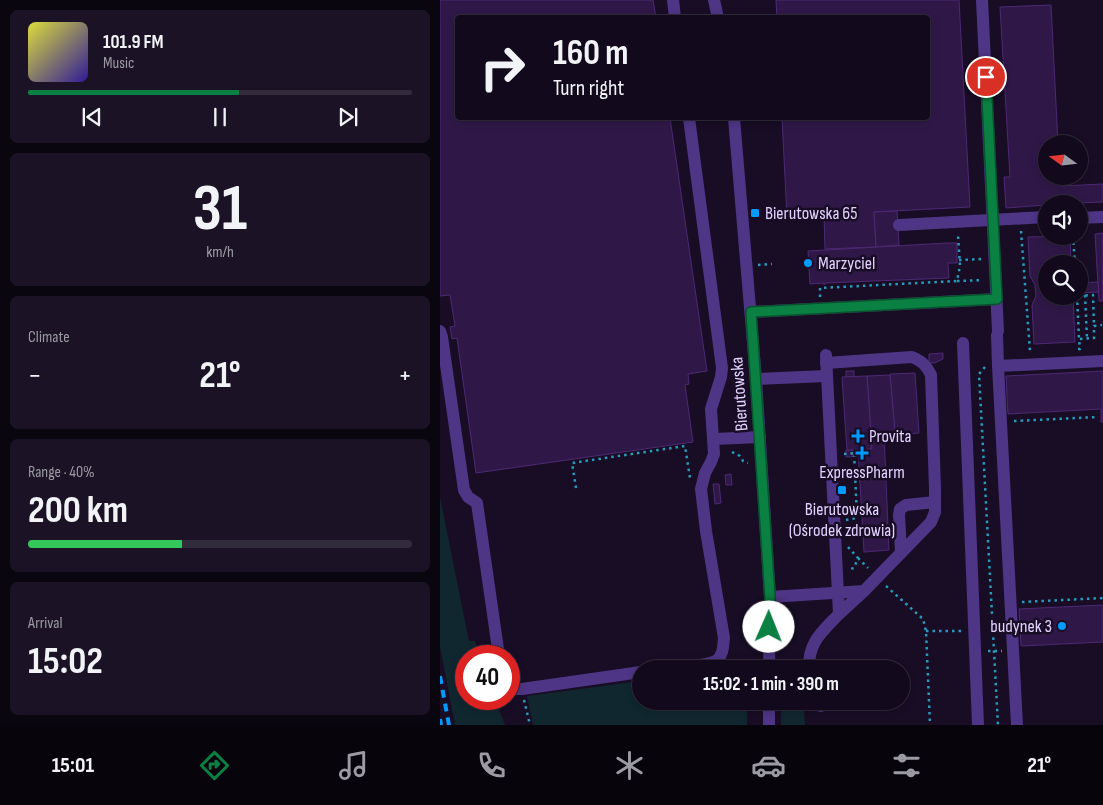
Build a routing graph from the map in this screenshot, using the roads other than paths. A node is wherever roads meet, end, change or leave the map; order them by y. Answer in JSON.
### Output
{"nodes":[{"id":1,"x":673,"y":0,"type":"edge"},
{"id":2,"x":714,"y":0,"type":"edge"},
{"id":3,"x":982,"y":0,"type":"edge"},
{"id":4,"x":675,"y":15,"type":"edge"},
{"id":5,"x":717,"y":15,"type":"edge"},
{"id":6,"x":689,"y":120,"type":"edge"},
{"id":7,"x":734,"y":120,"type":"edge"},
{"id":8,"x":1103,"y":217,"type":"edge"},
{"id":9,"x":1038,"y":218,"type":"edge"},
{"id":10,"x":1088,"y":218,"type":"edge"},
{"id":11,"x":993,"y":220,"type":"junction"},
{"id":12,"x":899,"y":225,"type":"dead end"},
{"id":13,"x":997,"y":299,"type":"junction"},
{"id":14,"x":751,"y":312,"type":"junction"},
{"id":15,"x":440,"y":331,"type":"edge"},
{"id":16,"x":963,"y":343,"type":"dead end"},
{"id":17,"x":1103,"y":361,"type":"edge"},
{"id":18,"x":998,"y":366,"type":"junction"},
{"id":19,"x":826,"y":370,"type":"junction"},
{"id":20,"x":756,"y":379,"type":"junction"},
{"id":21,"x":760,"y":437,"type":"junction"},
{"id":22,"x":714,"y":439,"type":"junction"},
{"id":23,"x":935,"y":502,"type":"junction"},
{"id":24,"x":901,"y":552,"type":"junction"},
{"id":25,"x":864,"y":591,"type":"junction"},
{"id":26,"x":838,"y":592,"type":"junction"},
{"id":27,"x":770,"y":597,"type":"junction"},
{"id":28,"x":839,"y":614,"type":"junction"},
{"id":29,"x":498,"y":645,"type":"edge"},
{"id":30,"x":716,"y":660,"type":"edge"},
{"id":31,"x":769,"y":660,"type":"edge"},
{"id":32,"x":808,"y":660,"type":"edge"},
{"id":33,"x":632,"y":673,"type":"edge"},
{"id":34,"x":520,"y":689,"type":"edge"},
{"id":35,"x":769,"y":710,"type":"edge"},
{"id":36,"x":769,"y":725,"type":"edge"},
{"id":37,"x":978,"y":725,"type":"edge"},
{"id":38,"x":1017,"y":725,"type":"edge"}],
"edges":[{"from":1,"to":4,"type":"street"},
{"from":2,"to":5,"type":"street"},
{"from":3,"to":11,"type":"street"},
{"from":6,"to":22,"type":"street"},
{"from":7,"to":14,"type":"street","name":"Bierutowska"},
{"from":8,"to":10,"type":"street"},
{"from":9,"to":11,"type":"street"},
{"from":11,"to":12,"type":"street"},
{"from":11,"to":13,"type":"street"},
{"from":13,"to":14,"type":"street"},
{"from":13,"to":18,"type":"street"},
{"from":14,"to":20,"type":"street","name":"Bierutowska"},
{"from":15,"to":29,"type":"street"},
{"from":16,"to":37,"type":"street"},
{"from":17,"to":18,"type":"street"},
{"from":18,"to":38,"type":"street"},
{"from":19,"to":20,"type":"street"},
{"from":19,"to":23,"type":"street"},
{"from":19,"to":26,"type":"street"},
{"from":20,"to":21,"type":"street","name":"Bierutowska"},
{"from":21,"to":22,"type":"street"},
{"from":21,"to":27,"type":"street","name":"Bierutowska"},
{"from":22,"to":30,"type":"street"},
{"from":23,"to":24,"type":"street"},
{"from":23,"to":24,"type":"street"},
{"from":24,"to":25,"type":"street"},
{"from":25,"to":26,"type":"street"},
{"from":25,"to":28,"type":"street"},
{"from":26,"to":27,"type":"street"},
{"from":26,"to":28,"type":"street"},
{"from":27,"to":31,"type":"street","name":"Bierutowska"},
{"from":28,"to":32,"type":"street"},
{"from":33,"to":34,"type":"street"},
{"from":35,"to":36,"type":"street"}]}
